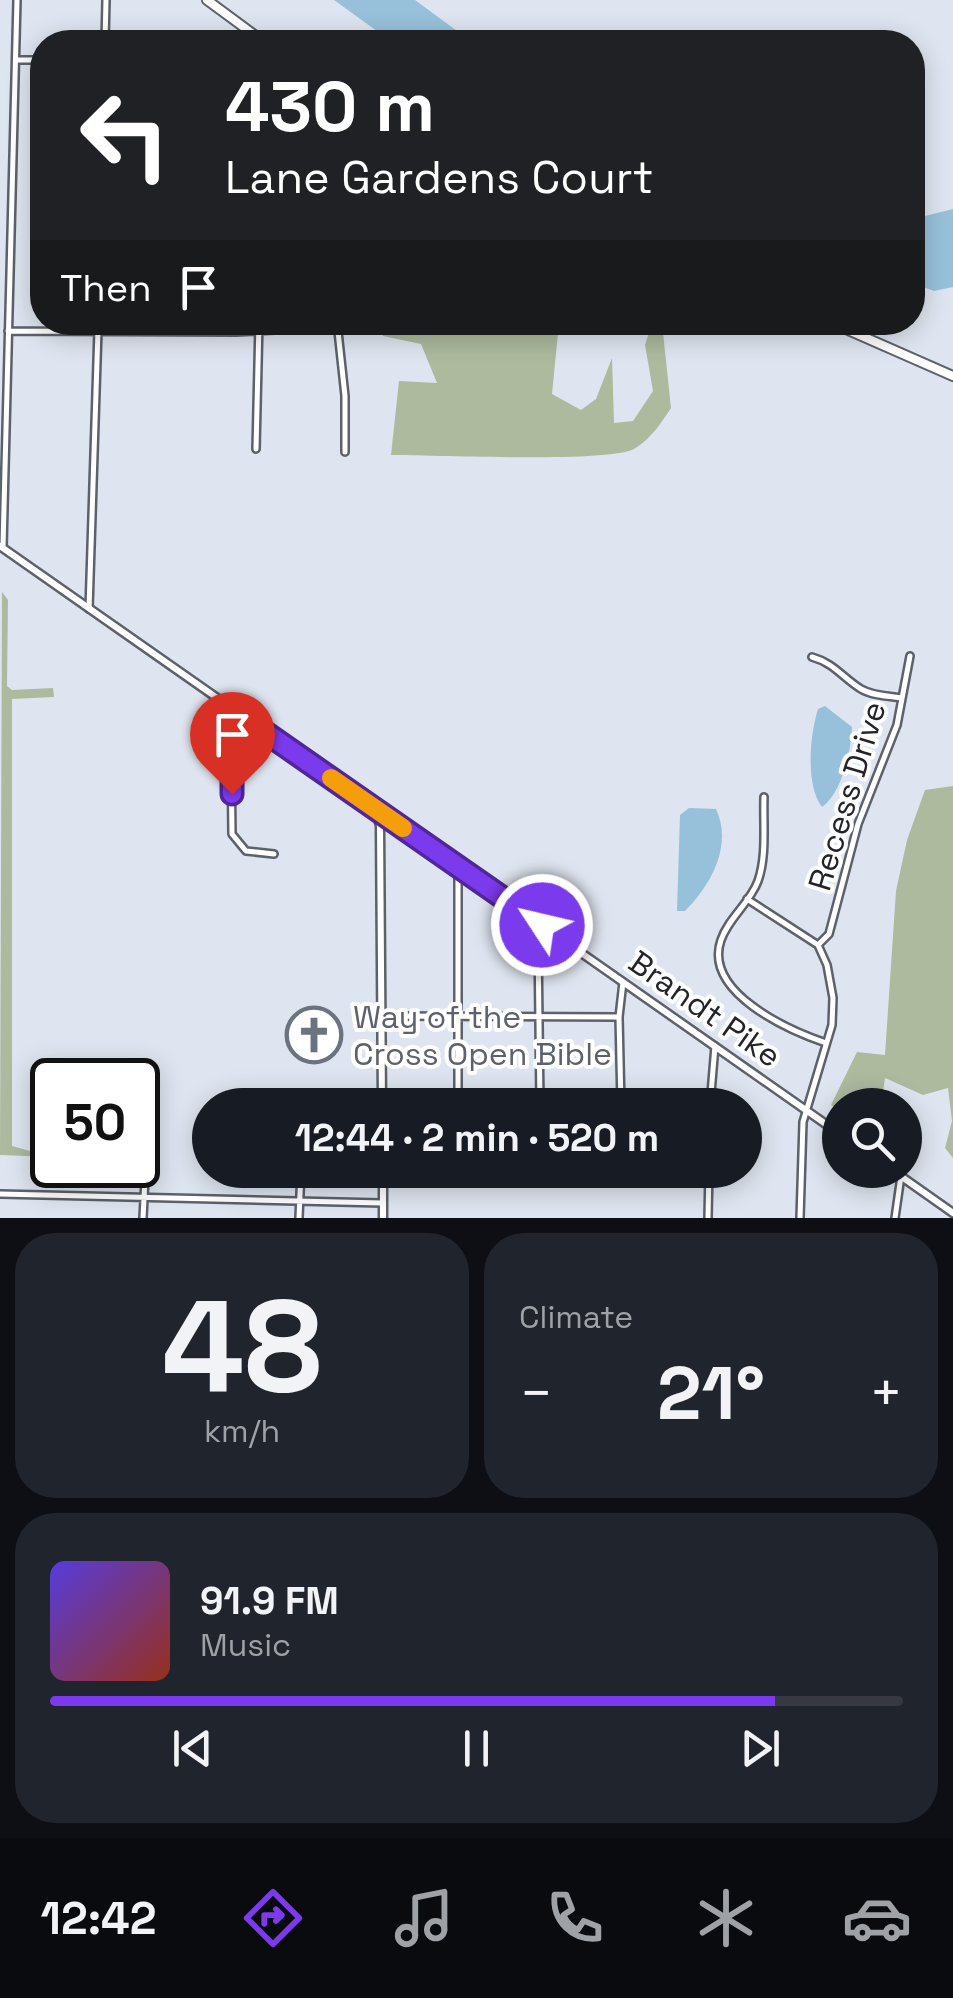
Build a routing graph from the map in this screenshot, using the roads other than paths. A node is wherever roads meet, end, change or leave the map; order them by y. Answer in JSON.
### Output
{"nodes":[{"id":1,"x":17,"y":0,"type":"edge"},
{"id":2,"x":106,"y":0,"type":"edge"},
{"id":3,"x":207,"y":0,"type":"edge"},
{"id":4,"x":105,"y":30,"type":"edge"},
{"id":5,"x":248,"y":30,"type":"edge"},
{"id":6,"x":16,"y":60,"type":"junction"},
{"id":7,"x":30,"y":60,"type":"edge"},
{"id":8,"x":0,"y":173,"type":"edge"},
{"id":9,"x":13,"y":174,"type":"junction"},
{"id":10,"x":8,"y":332,"type":"junction"},
{"id":11,"x":30,"y":332,"type":"edge"},
{"id":12,"x":98,"y":335,"type":"edge"},
{"id":13,"x":259,"y":335,"type":"edge"},
{"id":14,"x":338,"y":335,"type":"edge"},
{"id":15,"x":860,"y":335,"type":"edge"},
{"id":16,"x":953,"y":376,"type":"edge"},
{"id":17,"x":256,"y":449,"type":"dead end"},
{"id":18,"x":346,"y":452,"type":"dead end"},
{"id":19,"x":1,"y":547,"type":"edge"},
{"id":20,"x":89,"y":609,"type":"junction"},
{"id":21,"x":910,"y":656,"type":"dead end"},
{"id":22,"x":812,"y":658,"type":"dead end"},
{"id":23,"x":902,"y":698,"type":"junction"},
{"id":24,"x":246,"y":719,"type":"junction"},
{"id":25,"x":764,"y":797,"type":"dead end"},
{"id":26,"x":375,"y":809,"type":"junction"},
{"id":27,"x":274,"y":854,"type":"dead end"},
{"id":28,"x":458,"y":866,"type":"junction"},
{"id":29,"x":747,"y":899,"type":"junction"},
{"id":30,"x":542,"y":925,"type":"junction"},
{"id":31,"x":818,"y":945,"type":"junction"},
{"id":32,"x":623,"y":982,"type":"junction"},
{"id":33,"x":382,"y":1016,"type":"junction"},
{"id":34,"x":458,"y":1016,"type":"junction"},
{"id":35,"x":539,"y":1017,"type":"junction"},
{"id":36,"x":618,"y":1017,"type":"junction"},
{"id":37,"x":826,"y":1043,"type":"junction"},
{"id":38,"x":715,"y":1046,"type":"junction"},
{"id":39,"x":382,"y":1088,"type":"edge"},
{"id":40,"x":458,"y":1088,"type":"edge"},
{"id":41,"x":540,"y":1088,"type":"edge"},
{"id":42,"x":620,"y":1088,"type":"edge"},
{"id":43,"x":711,"y":1088,"type":"edge"},
{"id":44,"x":806,"y":1110,"type":"junction"},
{"id":45,"x":822,"y":1121,"type":"edge"},
{"id":46,"x":145,"y":1188,"type":"edge"},
{"id":47,"x":300,"y":1188,"type":"edge"},
{"id":48,"x":383,"y":1188,"type":"edge"},
{"id":49,"x":709,"y":1188,"type":"edge"},
{"id":50,"x":899,"y":1188,"type":"edge"},
{"id":51,"x":918,"y":1188,"type":"edge"},
{"id":52,"x":0,"y":1194,"type":"edge"},
{"id":53,"x":144,"y":1198,"type":"junction"},
{"id":54,"x":300,"y":1202,"type":"junction"},
{"id":55,"x":383,"y":1204,"type":"junction"},
{"id":56,"x":953,"y":1213,"type":"edge"},
{"id":57,"x":144,"y":1218,"type":"edge"},
{"id":58,"x":299,"y":1218,"type":"edge"},
{"id":59,"x":383,"y":1218,"type":"edge"},
{"id":60,"x":708,"y":1218,"type":"edge"},
{"id":61,"x":800,"y":1218,"type":"edge"},
{"id":62,"x":895,"y":1218,"type":"edge"}],
"edges":[{"from":1,"to":6,"type":"street"},
{"from":2,"to":4,"type":"street"},
{"from":3,"to":5,"type":"main road"},
{"from":6,"to":7,"type":"street"},
{"from":6,"to":9,"type":"street"},
{"from":8,"to":9,"type":"street"},
{"from":9,"to":10,"type":"street"},
{"from":10,"to":11,"type":"street"},
{"from":10,"to":19,"type":"street"},
{"from":12,"to":20,"type":"street"},
{"from":13,"to":17,"type":"street"},
{"from":14,"to":18,"type":"street"},
{"from":15,"to":16,"type":"main road"},
{"from":19,"to":20,"type":"main road","name":"Brandt Pike"},
{"from":20,"to":24,"type":"main road","name":"Brandt Pike"},
{"from":21,"to":23,"type":"street","name":"Recess Drive"},
{"from":22,"to":23,"type":"street"},
{"from":23,"to":31,"type":"street","name":"Recess Drive"},
{"from":24,"to":26,"type":"main road","name":"Brandt Pike"},
{"from":24,"to":27,"type":"street"},
{"from":25,"to":29,"type":"street"},
{"from":26,"to":28,"type":"main road","name":"Brandt Pike"},
{"from":26,"to":33,"type":"main road"},
{"from":28,"to":30,"type":"main road","name":"Brandt Pike"},
{"from":28,"to":34,"type":"street"},
{"from":29,"to":31,"type":"street"},
{"from":29,"to":37,"type":"street"},
{"from":30,"to":32,"type":"main road","name":"Brandt Pike"},
{"from":30,"to":35,"type":"street"},
{"from":31,"to":37,"type":"street"},
{"from":32,"to":36,"type":"street"},
{"from":32,"to":38,"type":"main road","name":"Brandt Pike"},
{"from":33,"to":34,"type":"street"},
{"from":33,"to":39,"type":"main road"},
{"from":34,"to":35,"type":"street"},
{"from":34,"to":40,"type":"street"},
{"from":35,"to":36,"type":"street"},
{"from":35,"to":41,"type":"street"},
{"from":36,"to":42,"type":"street"},
{"from":37,"to":44,"type":"street"},
{"from":38,"to":43,"type":"street"},
{"from":38,"to":44,"type":"main road","name":"Brandt Pike"},
{"from":44,"to":45,"type":"main road","name":"Brandt Pike"},
{"from":44,"to":61,"type":"street"},
{"from":46,"to":53,"type":"street"},
{"from":47,"to":54,"type":"street"},
{"from":48,"to":55,"type":"main road"},
{"from":49,"to":60,"type":"street"},
{"from":50,"to":62,"type":"street"},
{"from":51,"to":56,"type":"main road"},
{"from":52,"to":53,"type":"street"},
{"from":53,"to":54,"type":"street"},
{"from":53,"to":57,"type":"street"},
{"from":54,"to":55,"type":"street"},
{"from":54,"to":58,"type":"street"},
{"from":55,"to":59,"type":"main road"}]}
